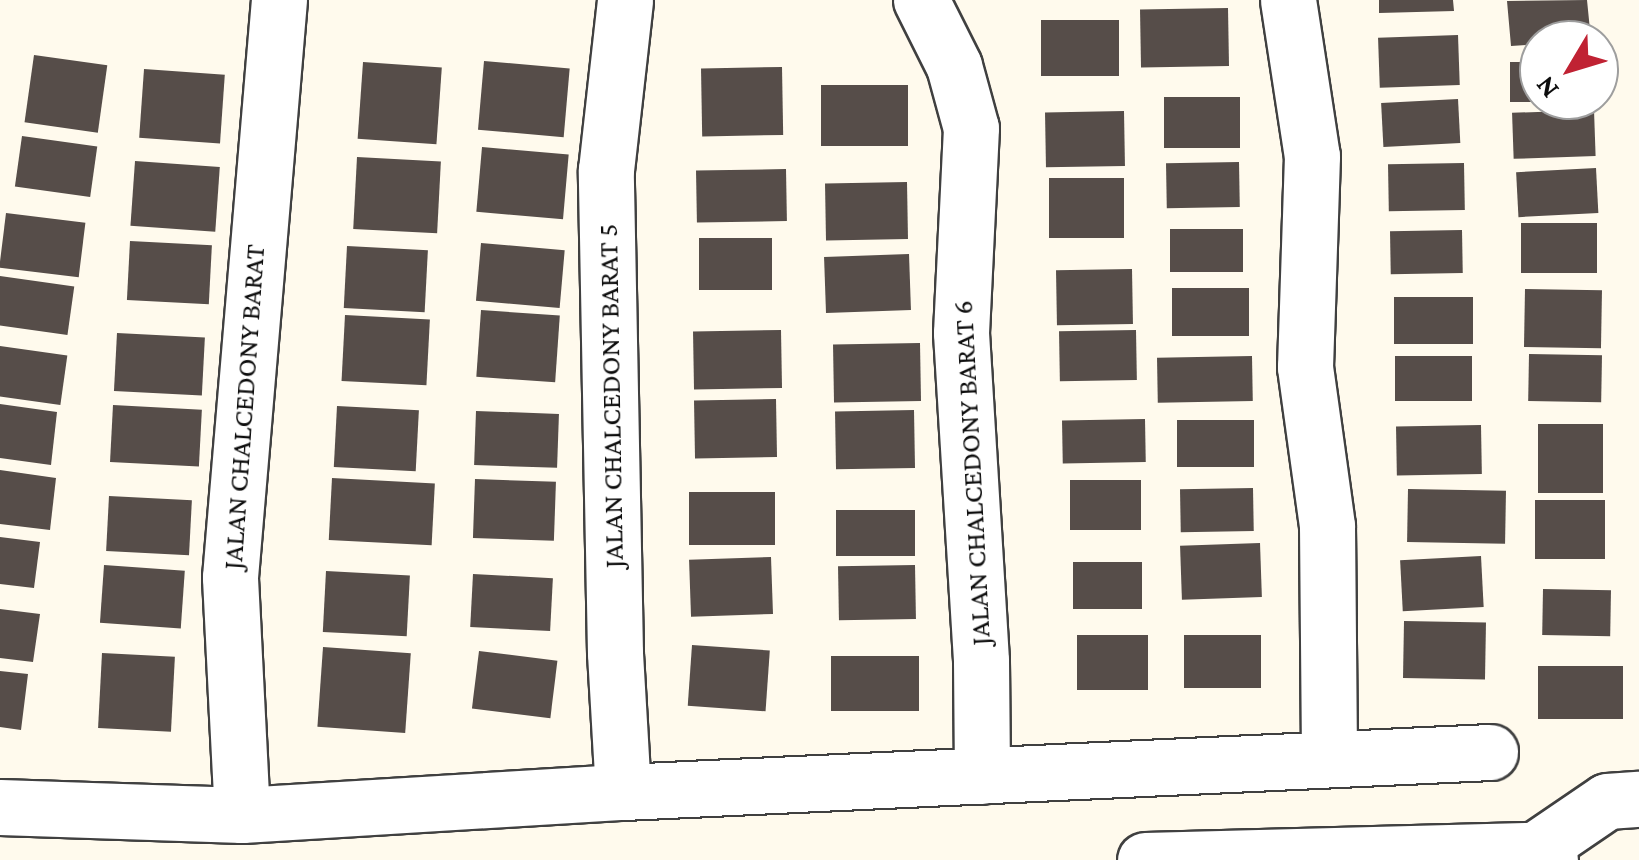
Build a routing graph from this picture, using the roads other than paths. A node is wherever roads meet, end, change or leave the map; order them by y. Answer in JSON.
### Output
{"nodes":[{"id":1,"x":279,"y":0,"type":"edge"},
{"id":2,"x":625,"y":0,"type":"edge"},
{"id":3,"x":921,"y":0,"type":"edge"},
{"id":4,"x":1288,"y":0,"type":"edge"},
{"id":5,"x":1490,"y":752,"type":"dead end"},
{"id":6,"x":1329,"y":759,"type":"junction"},
{"id":7,"x":982,"y":776,"type":"junction"},
{"id":8,"x":623,"y":792,"type":"junction"},
{"id":9,"x":1639,"y":799,"type":"edge"},
{"id":10,"x":0,"y":807,"type":"edge"},
{"id":11,"x":242,"y":815,"type":"junction"},
{"id":12,"x":1542,"y":855,"type":"edge"},
{"id":13,"x":1145,"y":860,"type":"edge"}],
"edges":[{"from":1,"to":11,"type":"street","name":"JALAN CHALCEDONY BARAT"},
{"from":2,"to":8,"type":"street","name":"JALAN CHALCEDONY BARAT 5"},
{"from":3,"to":7,"type":"street","name":"JALAN CHALCEDONY BARAT 6"},
{"from":4,"to":6,"type":"street"},
{"from":5,"to":6,"type":"street"},
{"from":6,"to":7,"type":"street"},
{"from":7,"to":8,"type":"street"},
{"from":8,"to":11,"type":"street"},
{"from":9,"to":12,"type":"street"},
{"from":10,"to":11,"type":"street"},
{"from":12,"to":13,"type":"street"}]}
